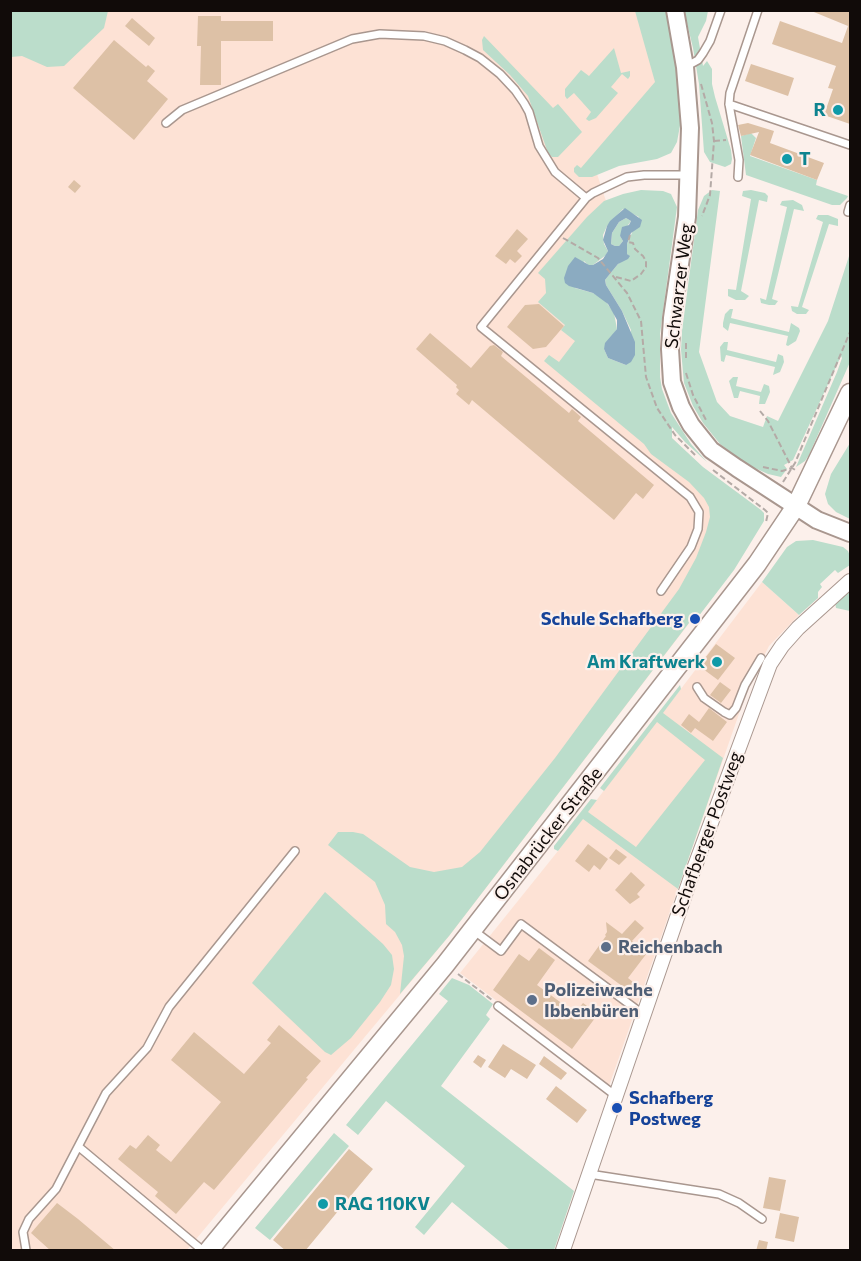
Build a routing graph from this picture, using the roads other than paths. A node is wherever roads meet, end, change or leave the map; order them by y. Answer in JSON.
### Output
{"nodes":[{"id":1,"x":675,"y":10,"type":"edge"},
{"id":2,"x":722,"y":10,"type":"edge"},
{"id":3,"x":758,"y":10,"type":"edge"},
{"id":4,"x":691,"y":64,"type":"junction"},
{"id":5,"x":729,"y":104,"type":"junction"},
{"id":6,"x":166,"y":123,"type":"dead end"},
{"id":7,"x":850,"y":145,"type":"edge"},
{"id":8,"x":689,"y":175,"type":"junction"},
{"id":9,"x":738,"y":177,"type":"dead end"},
{"id":10,"x":586,"y":198,"type":"junction"},
{"id":11,"x":850,"y":393,"type":"edge"},
{"id":12,"x":796,"y":506,"type":"junction"},
{"id":13,"x":850,"y":533,"type":"edge"},
{"id":14,"x":850,"y":581,"type":"edge"},
{"id":15,"x":661,"y":591,"type":"dead end"},
{"id":16,"x":761,"y":658,"type":"dead end"},
{"id":17,"x":697,"y":687,"type":"dead end"},
{"id":18,"x":295,"y":851,"type":"dead end"},
{"id":19,"x":472,"y":930,"type":"junction"},
{"id":20,"x":498,"y":1006,"type":"road end"},
{"id":21,"x":644,"y":1015,"type":"junction"},
{"id":22,"x":616,"y":1096,"type":"junction"},
{"id":23,"x":79,"y":1147,"type":"junction"},
{"id":24,"x":589,"y":1174,"type":"junction"},
{"id":25,"x":762,"y":1220,"type":"dead end"},
{"id":26,"x":26,"y":1251,"type":"edge"},
{"id":27,"x":202,"y":1251,"type":"edge"},
{"id":28,"x":208,"y":1251,"type":"edge"},
{"id":29,"x":563,"y":1251,"type":"edge"}],
"edges":[{"from":1,"to":4,"type":"street","name":"Schwarzer Weg"},
{"from":2,"to":4,"type":"lane"},
{"from":3,"to":5,"type":"lane"},
{"from":4,"to":8,"type":"street","name":"Schwarzer Weg"},
{"from":5,"to":7,"type":"lane"},
{"from":5,"to":9,"type":"lane"},
{"from":6,"to":10,"type":"lane"},
{"from":8,"to":10,"type":"lane"},
{"from":8,"to":12,"type":"street","name":"Schwarzer Weg"},
{"from":10,"to":15,"type":"lane"},
{"from":11,"to":12,"type":"main road","name":"Osnabrücker Straße"},
{"from":12,"to":13,"type":"street","name":"Schwarzer Weg"},
{"from":12,"to":19,"type":"main road","name":"Osnabrücker Straße"},
{"from":14,"to":21,"type":"street","name":"Schafberger Postweg"},
{"from":16,"to":17,"type":"lane"},
{"from":18,"to":23,"type":"lane"},
{"from":19,"to":21,"type":"lane"},
{"from":19,"to":28,"type":"main road","name":"Osnabrücker Straße"},
{"from":20,"to":22,"type":"lane"},
{"from":21,"to":22,"type":"street","name":"Schafberger Postweg"},
{"from":22,"to":24,"type":"street","name":"Schafberger Postweg"},
{"from":23,"to":26,"type":"lane"},
{"from":23,"to":27,"type":"lane"},
{"from":24,"to":25,"type":"lane"},
{"from":24,"to":29,"type":"street","name":"Schafberger Postweg"}]}
